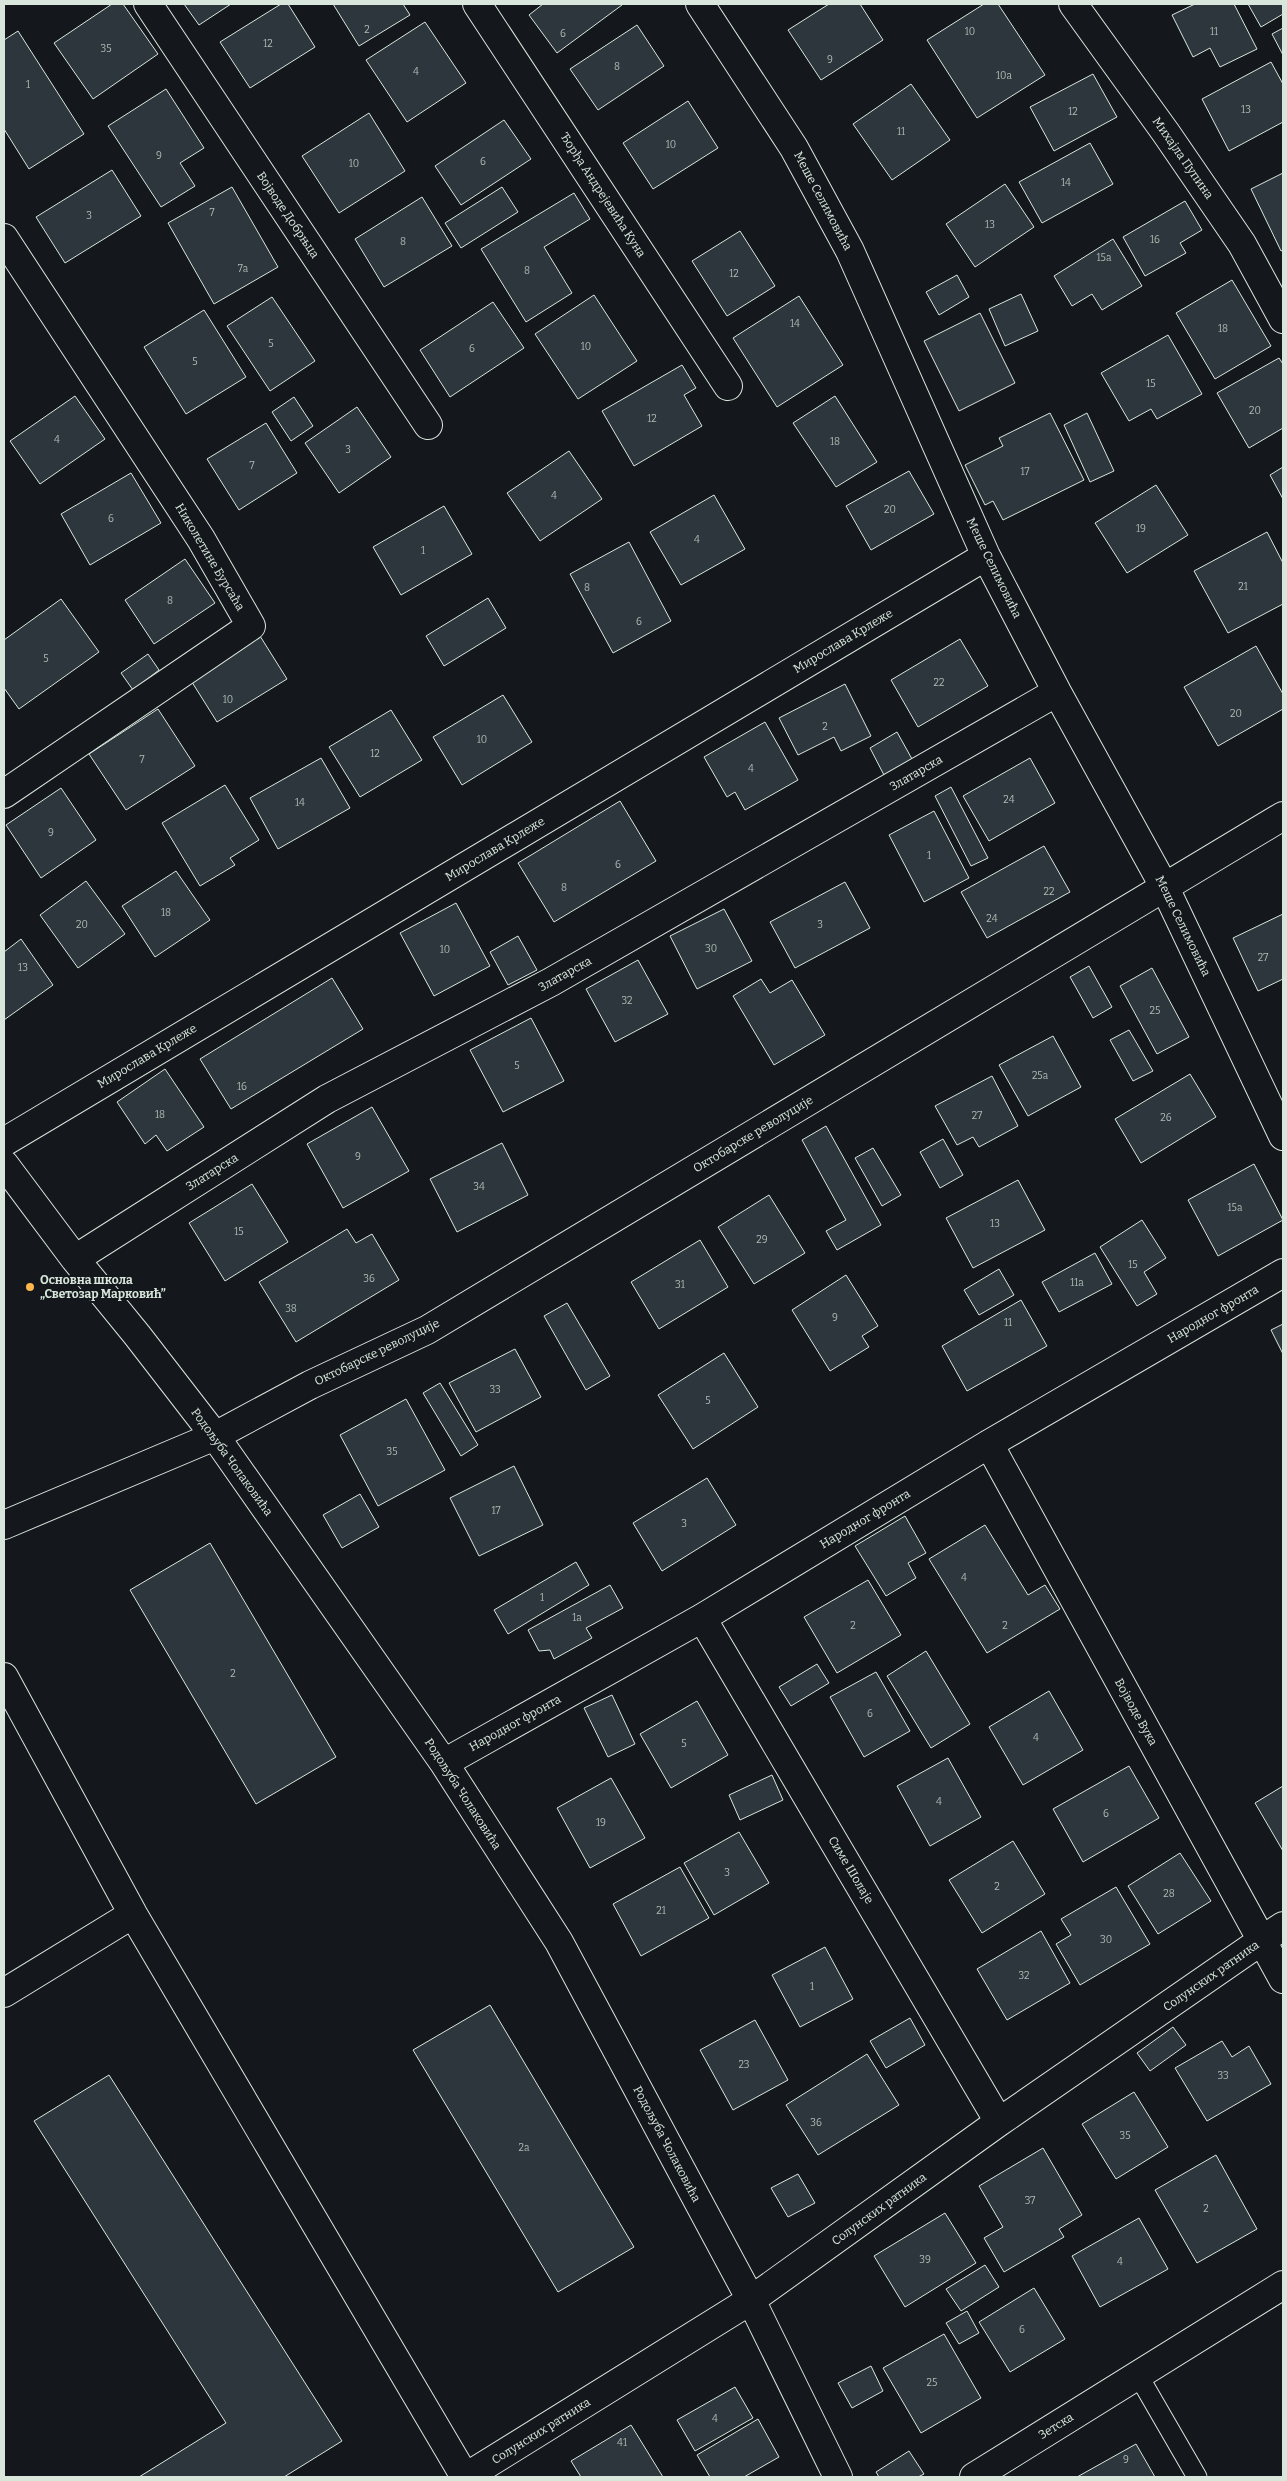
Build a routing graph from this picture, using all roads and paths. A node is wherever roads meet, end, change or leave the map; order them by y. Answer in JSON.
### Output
{"nodes":[{"id":1,"x":148,"y":4,"type":"edge"},
{"id":2,"x":477,"y":4,"type":"edge"},
{"id":3,"x":700,"y":4,"type":"edge"},
{"id":4,"x":1073,"y":4,"type":"edge"},
{"id":5,"x":4,"y":238,"type":"edge"},
{"id":6,"x":1283,"y":319,"type":"edge"},
{"id":7,"x":728,"y":386,"type":"dead end"},
{"id":8,"x":428,"y":425,"type":"dead end"},
{"id":9,"x":986,"y":556,"type":"junction"},
{"id":10,"x":1057,"y":692,"type":"junction"},
{"id":11,"x":4,"y":794,"type":"edge"},
{"id":12,"x":1283,"y":816,"type":"edge"},
{"id":13,"x":1165,"y":888,"type":"junction"},
{"id":14,"x":1283,"y":1136,"type":"edge"},
{"id":15,"x":4,"y":1142,"type":"edge"},
{"id":16,"x":4,"y":1164,"type":"edge"},
{"id":17,"x":75,"y":1259,"type":"junction"},
{"id":18,"x":1283,"y":1273,"type":"edge"},
{"id":19,"x":215,"y":1436,"type":"junction"},
{"id":20,"x":988,"y":1444,"type":"junction"},
{"id":21,"x":4,"y":1525,"type":"edge"},
{"id":22,"x":702,"y":1618,"type":"junction"},
{"id":23,"x":4,"y":1677,"type":"edge"},
{"id":24,"x":444,"y":1763,"type":"junction"},
{"id":25,"x":133,"y":1914,"type":"junction"},
{"id":26,"x":1272,"y":1934,"type":"edge"},
{"id":27,"x":1283,"y":1979,"type":"edge"},
{"id":28,"x":4,"y":1993,"type":"edge"},
{"id":29,"x":999,"y":2122,"type":"junction"},
{"id":30,"x":1283,"y":2285,"type":"edge"},
{"id":31,"x":751,"y":2300,"type":"junction"},
{"id":32,"x":1138,"y":2376,"type":"junction"},
{"id":33,"x":465,"y":2477,"type":"edge"},
{"id":34,"x":838,"y":2477,"type":"edge"},
{"id":35,"x":974,"y":2477,"type":"edge"},
{"id":36,"x":1197,"y":2477,"type":"edge"}],
"edges":[{"from":1,"to":8,"type":"street","name":"Војводе Добрњца"},
{"from":2,"to":7,"type":"street","name":"Ђорђа Андрејевића Куна"},
{"from":3,"to":9,"type":"street","name":"Меше Селимовића"},
{"from":4,"to":6,"type":"street","name":"Михајла Пупина"},
{"from":5,"to":11,"type":"street","name":"Николетине Бурсаћа"},
{"from":9,"to":10,"type":"street","name":"Меше Селимовића"},
{"from":9,"to":15,"type":"street","name":"Мирослава Крлеже"},
{"from":10,"to":13,"type":"street","name":"Меше Селимовића"},
{"from":10,"to":17,"type":"street","name":"Златарска"},
{"from":12,"to":13,"type":"street","name":"Октобарске револуције"},
{"from":13,"to":14,"type":"street","name":"Меше Селимовића"},
{"from":13,"to":19,"type":"street","name":"Октобарске револуције"},
{"from":16,"to":17,"type":"street","name":"Родољуба Чолаковића"},
{"from":17,"to":19,"type":"street","name":"Родољуба Чолаковића"},
{"from":18,"to":20,"type":"street","name":"Народног фронта"},
{"from":19,"to":21,"type":"street","name":"Октобарске револуције"},
{"from":19,"to":24,"type":"street","name":"Родољуба Чолаковића"},
{"from":20,"to":22,"type":"street","name":"Народног фронта"},
{"from":20,"to":26,"type":"street","name":"Војводе Вука"},
{"from":22,"to":24,"type":"street","name":"Народног фронта"},
{"from":22,"to":29,"type":"street","name":"Симе Шолаје"},
{"from":23,"to":25,"type":"street"},
{"from":24,"to":31,"type":"street","name":"Родољуба Чолаковића"},
{"from":25,"to":28,"type":"street"},
{"from":25,"to":33,"type":"street"},
{"from":26,"to":27,"type":"street","name":"Војводе Вука"},
{"from":26,"to":29,"type":"street","name":"Солунских ратника"},
{"from":29,"to":31,"type":"street","name":"Солунских ратника"},
{"from":30,"to":32,"type":"street","name":"Зетска"},
{"from":31,"to":33,"type":"street","name":"Солунских ратника"},
{"from":31,"to":34,"type":"street","name":"Родољуба Чолаковића"},
{"from":32,"to":35,"type":"street","name":"Зетска"},
{"from":32,"to":36,"type":"lane"}]}
